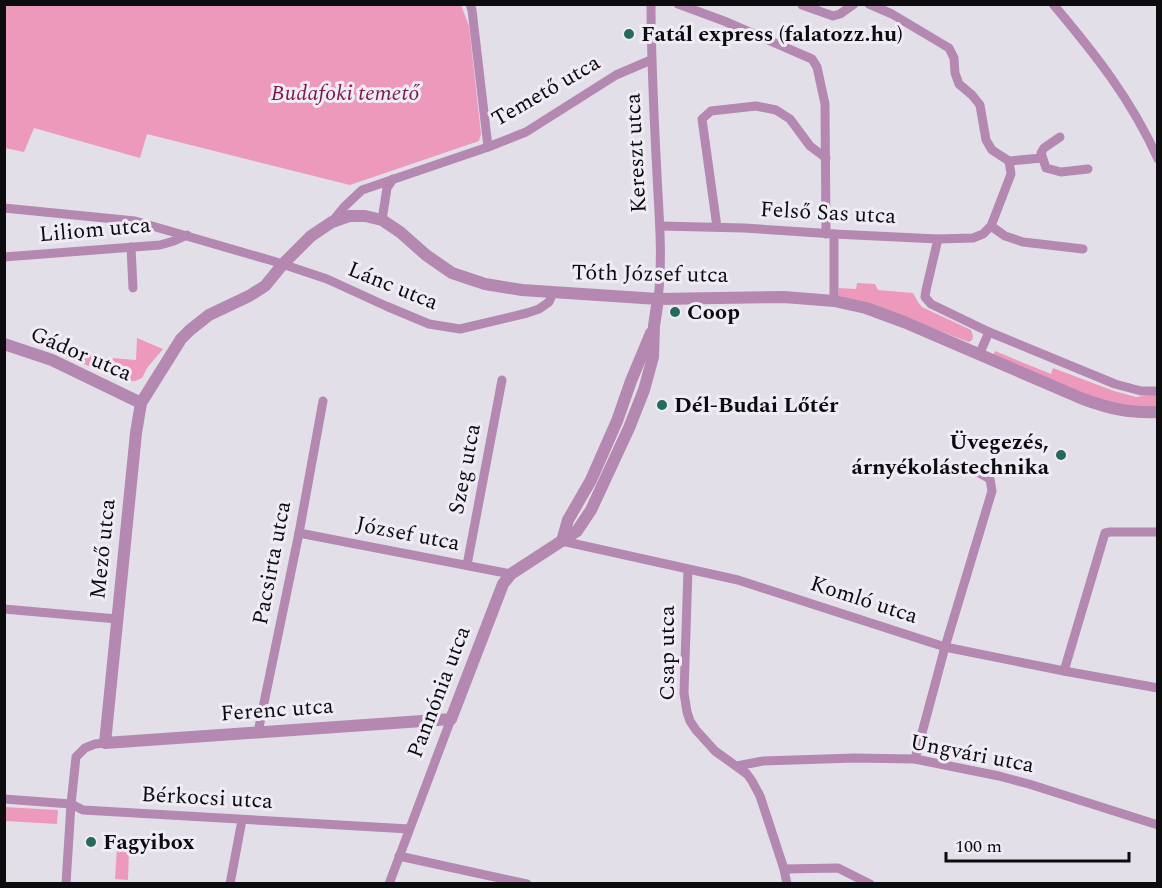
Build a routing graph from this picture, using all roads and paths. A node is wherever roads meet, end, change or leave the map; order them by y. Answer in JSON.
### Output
{"nodes":[{"id":1,"x":470,"y":4,"type":"edge"},
{"id":2,"x":651,"y":4,"type":"edge"},
{"id":3,"x":678,"y":4,"type":"edge"},
{"id":4,"x":854,"y":4,"type":"edge"},
{"id":5,"x":869,"y":4,"type":"edge"},
{"id":6,"x":1053,"y":4,"type":"edge"},
{"id":7,"x":801,"y":5,"type":"edge"},
{"id":8,"x":651,"y":60,"type":"junction"},
{"id":9,"x":1060,"y":137,"type":"dead end"},
{"id":10,"x":488,"y":147,"type":"junction"},
{"id":11,"x":826,"y":158,"type":"junction"},
{"id":12,"x":1042,"y":158,"type":"junction"},
{"id":13,"x":1158,"y":159,"type":"edge"},
{"id":14,"x":1009,"y":161,"type":"junction"},
{"id":15,"x":1088,"y":169,"type":"dead end"},
{"id":16,"x":393,"y":179,"type":"junction"},
{"id":17,"x":4,"y":208,"type":"edge"},
{"id":18,"x":382,"y":220,"type":"junction"},
{"id":19,"x":332,"y":222,"type":"junction"},
{"id":20,"x":660,"y":226,"type":"junction"},
{"id":21,"x":991,"y":226,"type":"junction"},
{"id":22,"x":717,"y":227,"type":"junction"},
{"id":23,"x":830,"y":234,"type":"junction"},
{"id":24,"x":187,"y":235,"type":"junction"},
{"id":25,"x":938,"y":239,"type":"junction"},
{"id":26,"x":131,"y":247,"type":"junction"},
{"id":27,"x":1083,"y":249,"type":"dead end"},
{"id":28,"x":4,"y":257,"type":"edge"},
{"id":29,"x":283,"y":264,"type":"junction"},
{"id":30,"x":133,"y":288,"type":"dead end"},
{"id":31,"x":553,"y":293,"type":"junction"},
{"id":32,"x":658,"y":299,"type":"junction"},
{"id":33,"x":834,"y":301,"type":"junction"},
{"id":34,"x":989,"y":332,"type":"junction"},
{"id":35,"x":4,"y":344,"type":"edge"},
{"id":36,"x":979,"y":355,"type":"junction"},
{"id":37,"x":502,"y":380,"type":"dead end"},
{"id":38,"x":1158,"y":391,"type":"edge"},
{"id":39,"x":323,"y":401,"type":"dead end"},
{"id":40,"x":141,"y":403,"type":"junction"},
{"id":41,"x":1158,"y":412,"type":"edge"},
{"id":42,"x":976,"y":471,"type":"dead end"},
{"id":43,"x":1158,"y":532,"type":"edge"},
{"id":44,"x":299,"y":533,"type":"junction"},
{"id":45,"x":562,"y":541,"type":"junction"},
{"id":46,"x":467,"y":565,"type":"junction"},
{"id":47,"x":687,"y":568,"type":"junction"},
{"id":48,"x":511,"y":574,"type":"junction"},
{"id":49,"x":4,"y":609,"type":"edge"},
{"id":50,"x":117,"y":619,"type":"junction"},
{"id":51,"x":945,"y":647,"type":"junction"},
{"id":52,"x":1064,"y":671,"type":"junction"},
{"id":53,"x":1158,"y":688,"type":"edge"},
{"id":54,"x":451,"y":719,"type":"junction"},
{"id":55,"x":258,"y":732,"type":"junction"},
{"id":56,"x":105,"y":743,"type":"junction"},
{"id":57,"x":915,"y":759,"type":"junction"},
{"id":58,"x":737,"y":766,"type":"junction"},
{"id":59,"x":4,"y":799,"type":"edge"},
{"id":60,"x":70,"y":804,"type":"junction"},
{"id":61,"x":242,"y":820,"type":"junction"},
{"id":62,"x":1158,"y":825,"type":"edge"},
{"id":63,"x":410,"y":829,"type":"junction"},
{"id":64,"x":399,"y":856,"type":"junction"},
{"id":65,"x":784,"y":869,"type":"junction"},
{"id":66,"x":66,"y":884,"type":"edge"},
{"id":67,"x":230,"y":884,"type":"edge"},
{"id":68,"x":389,"y":884,"type":"edge"},
{"id":69,"x":527,"y":884,"type":"edge"},
{"id":70,"x":787,"y":884,"type":"edge"},
{"id":71,"x":870,"y":884,"type":"edge"}],
"edges":[{"from":1,"to":10,"type":"street"},
{"from":2,"to":8,"type":"street","name":"Kereszt utca"},
{"from":3,"to":11,"type":"street"},
{"from":4,"to":7,"type":"street"},
{"from":5,"to":14,"type":"street"},
{"from":6,"to":13,"type":"street"},
{"from":8,"to":10,"type":"street","name":"Temető utca"},
{"from":8,"to":20,"type":"street","name":"Kereszt utca"},
{"from":9,"to":12,"type":"street"},
{"from":10,"to":16,"type":"street","name":"Temető utca"},
{"from":11,"to":22,"type":"street"},
{"from":11,"to":23,"type":"street"},
{"from":12,"to":14,"type":"street"},
{"from":12,"to":15,"type":"street"},
{"from":14,"to":21,"type":"street"},
{"from":16,"to":18,"type":"street"},
{"from":16,"to":19,"type":"street","name":"Temető utca"},
{"from":17,"to":24,"type":"street","name":"Lánc utca"},
{"from":18,"to":19,"type":"street","name":"Tóth József utca"},
{"from":18,"to":31,"type":"street","name":"Tóth József utca"},
{"from":19,"to":29,"type":"street","name":"Temető utca"},
{"from":20,"to":22,"type":"street","name":"Felső Sas utca"},
{"from":20,"to":32,"type":"street","name":"Kereszt utca"},
{"from":21,"to":25,"type":"street","name":"Felső Sas utca"},
{"from":21,"to":27,"type":"street"},
{"from":22,"to":23,"type":"street","name":"Felső Sas utca"},
{"from":23,"to":25,"type":"street","name":"Felső Sas utca"},
{"from":23,"to":33,"type":"street"},
{"from":24,"to":26,"type":"street","name":"Liliom utca"},
{"from":24,"to":29,"type":"street","name":"Lánc utca"},
{"from":25,"to":34,"type":"street"},
{"from":26,"to":28,"type":"street","name":"Liliom utca"},
{"from":26,"to":30,"type":"street"},
{"from":29,"to":31,"type":"street","name":"Lánc utca"},
{"from":29,"to":40,"type":"street","name":"Mező utca"},
{"from":31,"to":32,"type":"street","name":"Tóth József utca"},
{"from":32,"to":33,"type":"street","name":"Tóth József utca"},
{"from":32,"to":45,"type":"street"},
{"from":33,"to":36,"type":"street","name":"Tóth József utca"},
{"from":34,"to":36,"type":"street"},
{"from":34,"to":38,"type":"street"},
{"from":35,"to":40,"type":"street","name":"Gádor utca"},
{"from":36,"to":41,"type":"street","name":"Tóth József utca"},
{"from":37,"to":46,"type":"street","name":"Szeg utca"},
{"from":39,"to":44,"type":"street","name":"Pacsirta utca"},
{"from":40,"to":50,"type":"street","name":"Mező utca"},
{"from":42,"to":51,"type":"street"},
{"from":43,"to":52,"type":"street"},
{"from":44,"to":46,"type":"street","name":"József utca"},
{"from":44,"to":55,"type":"street","name":"Pacsirta utca"},
{"from":45,"to":47,"type":"street","name":"Komló utca"},
{"from":45,"to":48,"type":"street","name":"Pannónia utca"},
{"from":46,"to":48,"type":"street","name":"József utca"},
{"from":47,"to":51,"type":"street","name":"Komló utca"},
{"from":47,"to":58,"type":"street","name":"Csap utca"},
{"from":48,"to":54,"type":"street","name":"Pannónia utca"},
{"from":49,"to":50,"type":"street"},
{"from":50,"to":56,"type":"street","name":"Mező utca"},
{"from":51,"to":52,"type":"street","name":"Komló utca"},
{"from":51,"to":57,"type":"street"},
{"from":52,"to":53,"type":"street","name":"Komló utca"},
{"from":54,"to":55,"type":"street","name":"Ferenc utca"},
{"from":54,"to":63,"type":"street","name":"Pannónia utca"},
{"from":55,"to":56,"type":"street","name":"Ferenc utca"},
{"from":56,"to":60,"type":"street"},
{"from":57,"to":58,"type":"street","name":"Ungvári utca"},
{"from":57,"to":62,"type":"street","name":"Ungvári utca"},
{"from":58,"to":65,"type":"street","name":"Csap utca"},
{"from":59,"to":60,"type":"street","name":"Bérkocsi utca"},
{"from":60,"to":61,"type":"street","name":"Bérkocsi utca"},
{"from":60,"to":66,"type":"street"},
{"from":61,"to":63,"type":"street","name":"Bérkocsi utca"},
{"from":61,"to":67,"type":"street"},
{"from":63,"to":64,"type":"street","name":"Pannónia utca"},
{"from":64,"to":68,"type":"street","name":"Pannónia utca"},
{"from":64,"to":69,"type":"street"},
{"from":65,"to":70,"type":"street","name":"Csap utca"},
{"from":65,"to":71,"type":"street"}]}
